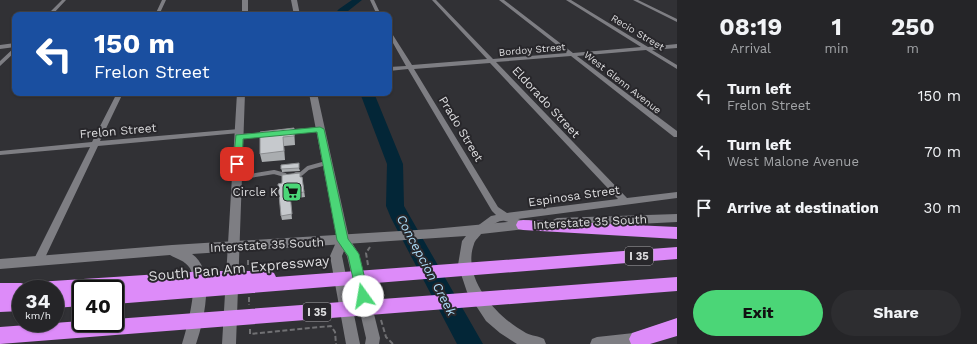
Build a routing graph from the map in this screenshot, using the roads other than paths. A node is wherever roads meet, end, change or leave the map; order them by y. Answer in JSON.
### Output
{"nodes":[{"id":1,"x":64,"y":0,"type":"edge"},
{"id":2,"x":164,"y":0,"type":"edge"},
{"id":3,"x":245,"y":0,"type":"edge"},
{"id":4,"x":294,"y":0,"type":"edge"},
{"id":5,"x":372,"y":0,"type":"edge"},
{"id":6,"x":434,"y":0,"type":"edge"},
{"id":7,"x":501,"y":0,"type":"edge"},
{"id":8,"x":568,"y":0,"type":"edge"},
{"id":9,"x":635,"y":0,"type":"edge"},
{"id":10,"x":52,"y":12,"type":"edge"},
{"id":11,"x":158,"y":12,"type":"edge"},
{"id":12,"x":244,"y":12,"type":"edge"},
{"id":13,"x":296,"y":12,"type":"edge"},
{"id":14,"x":378,"y":12,"type":"edge"},
{"id":15,"x":677,"y":21,"type":"edge"},
{"id":16,"x":392,"y":37,"type":"edge"},
{"id":17,"x":12,"y":45,"type":"edge"},
{"id":18,"x":677,"y":46,"type":"edge"},
{"id":19,"x":0,"y":47,"type":"edge"},
{"id":20,"x":648,"y":48,"type":"junction"},
{"id":21,"x":12,"y":52,"type":"edge"},
{"id":22,"x":573,"y":54,"type":"junction"},
{"id":23,"x":493,"y":61,"type":"junction"},
{"id":24,"x":0,"y":64,"type":"edge"},
{"id":25,"x":677,"y":66,"type":"edge"},
{"id":26,"x":410,"y":68,"type":"junction"},
{"id":27,"x":392,"y":69,"type":"edge"},
{"id":28,"x":119,"y":96,"type":"edge"},
{"id":29,"x":241,"y":96,"type":"edge"},
{"id":30,"x":314,"y":96,"type":"edge"},
{"id":31,"x":320,"y":129,"type":"junction"},
{"id":32,"x":239,"y":134,"type":"junction"},
{"id":33,"x":677,"y":135,"type":"edge"},
{"id":34,"x":95,"y":144,"type":"junction"},
{"id":35,"x":0,"y":153,"type":"edge"},
{"id":36,"x":327,"y":163,"type":"junction"},
{"id":37,"x":237,"y":178,"type":"junction"},
{"id":38,"x":677,"y":195,"type":"edge"},
{"id":39,"x":626,"y":202,"type":"junction"},
{"id":40,"x":505,"y":218,"type":"junction"},
{"id":41,"x":677,"y":218,"type":"edge"},
{"id":42,"x":523,"y":225,"type":"junction"},
{"id":43,"x":478,"y":230,"type":"junction"},
{"id":44,"x":677,"y":233,"type":"edge"},
{"id":45,"x":343,"y":240,"type":"junction"},
{"id":46,"x":233,"y":247,"type":"junction"},
{"id":47,"x":172,"y":250,"type":"junction"},
{"id":48,"x":677,"y":253,"type":"edge"},
{"id":49,"x":38,"y":261,"type":"junction"},
{"id":50,"x":0,"y":264,"type":"edge"},
{"id":51,"x":332,"y":278,"type":"junction"},
{"id":52,"x":677,"y":284,"type":"edge"},
{"id":53,"x":64,"y":287,"type":"edge"},
{"id":54,"x":0,"y":290,"type":"edge"},
{"id":55,"x":12,"y":290,"type":"edge"},
{"id":56,"x":124,"y":295,"type":"edge"},
{"id":57,"x":12,"y":303,"type":"edge"},
{"id":58,"x":0,"y":304,"type":"edge"},
{"id":59,"x":677,"y":327,"type":"edge"},
{"id":60,"x":8,"y":336,"type":"edge"},
{"id":61,"x":677,"y":337,"type":"edge"},
{"id":62,"x":638,"y":339,"type":"junction"},
{"id":63,"x":189,"y":344,"type":"edge"},
{"id":64,"x":229,"y":344,"type":"edge"},
{"id":65,"x":353,"y":344,"type":"edge"},
{"id":66,"x":372,"y":344,"type":"edge"},
{"id":67,"x":539,"y":344,"type":"edge"},
{"id":68,"x":597,"y":344,"type":"edge"}],
"edges":[{"from":1,"to":10,"type":"street"},
{"from":2,"to":11,"type":"street"},
{"from":3,"to":12,"type":"street"},
{"from":4,"to":13,"type":"street"},
{"from":5,"to":14,"type":"street"},
{"from":6,"to":23,"type":"street","name":"Eldorado Street"},
{"from":7,"to":22,"type":"street","name":"West Glenn Avenue"},
{"from":8,"to":20,"type":"street","name":"Recio Street"},
{"from":9,"to":15,"type":"street"},
{"from":16,"to":26,"type":"street","name":"Prado Street"},
{"from":17,"to":19,"type":"street"},
{"from":18,"to":20,"type":"street","name":"Bordoy Street"},
{"from":20,"to":22,"type":"street","name":"Bordoy Street"},
{"from":20,"to":25,"type":"street","name":"Recio Street"},
{"from":21,"to":24,"type":"street"},
{"from":22,"to":23,"type":"street","name":"Bordoy Street"},
{"from":22,"to":33,"type":"street","name":"West Glenn Avenue"},
{"from":23,"to":26,"type":"street","name":"Bordoy Street"},
{"from":23,"to":39,"type":"street","name":"Eldorado Street"},
{"from":26,"to":27,"type":"street","name":"Bordoy Street"},
{"from":26,"to":40,"type":"street","name":"Prado Street"},
{"from":28,"to":34,"type":"street"},
{"from":29,"to":32,"type":"street"},
{"from":30,"to":31,"type":"street"},
{"from":31,"to":32,"type":"street","name":"Frelon Street"},
{"from":31,"to":36,"type":"street"},
{"from":32,"to":34,"type":"street","name":"Frelon Street"},
{"from":32,"to":37,"type":"street"},
{"from":34,"to":35,"type":"street","name":"Frelon Street"},
{"from":34,"to":49,"type":"street"},
{"from":36,"to":37,"type":"lane"},
{"from":36,"to":45,"type":"street"},
{"from":37,"to":46,"type":"street"},
{"from":38,"to":39,"type":"street","name":"Espinosa Street"},
{"from":39,"to":40,"type":"street","name":"Espinosa Street"},
{"from":40,"to":42,"type":"street","name":"Prado Street"},
{"from":40,"to":43,"type":"street","name":"Espinosa Street"},
{"from":41,"to":42,"type":"street","name":"Interstate 35 South"},
{"from":42,"to":43,"type":"street","name":"Interstate 35 South"},
{"from":42,"to":44,"type":"highway"},
{"from":43,"to":45,"type":"street","name":"Interstate 35 South"},
{"from":43,"to":67,"type":"street"},
{"from":45,"to":46,"type":"street","name":"Interstate 35 South"},
{"from":45,"to":65,"type":"street"},
{"from":45,"to":66,"type":"street"},
{"from":46,"to":47,"type":"street","name":"Interstate 35 South"},
{"from":46,"to":64,"type":"street"},
{"from":47,"to":49,"type":"street","name":"Interstate 35 South"},
{"from":47,"to":63,"type":"street"},
{"from":48,"to":51,"type":"highway","name":"South Pan Am Expressway","number":"I 35"},
{"from":49,"to":50,"type":"street","name":"Interstate 35 South"},
{"from":51,"to":53,"type":"highway"},
{"from":51,"to":56,"type":"highway","name":"South Pan Am Expressway","number":"I 35"},
{"from":52,"to":60,"type":"highway","number":"I 35"},
{"from":54,"to":55,"type":"highway"},
{"from":57,"to":58,"type":"highway"},
{"from":59,"to":62,"type":"highway"},
{"from":61,"to":62,"type":"street"},
{"from":62,"to":68,"type":"street"}]}
